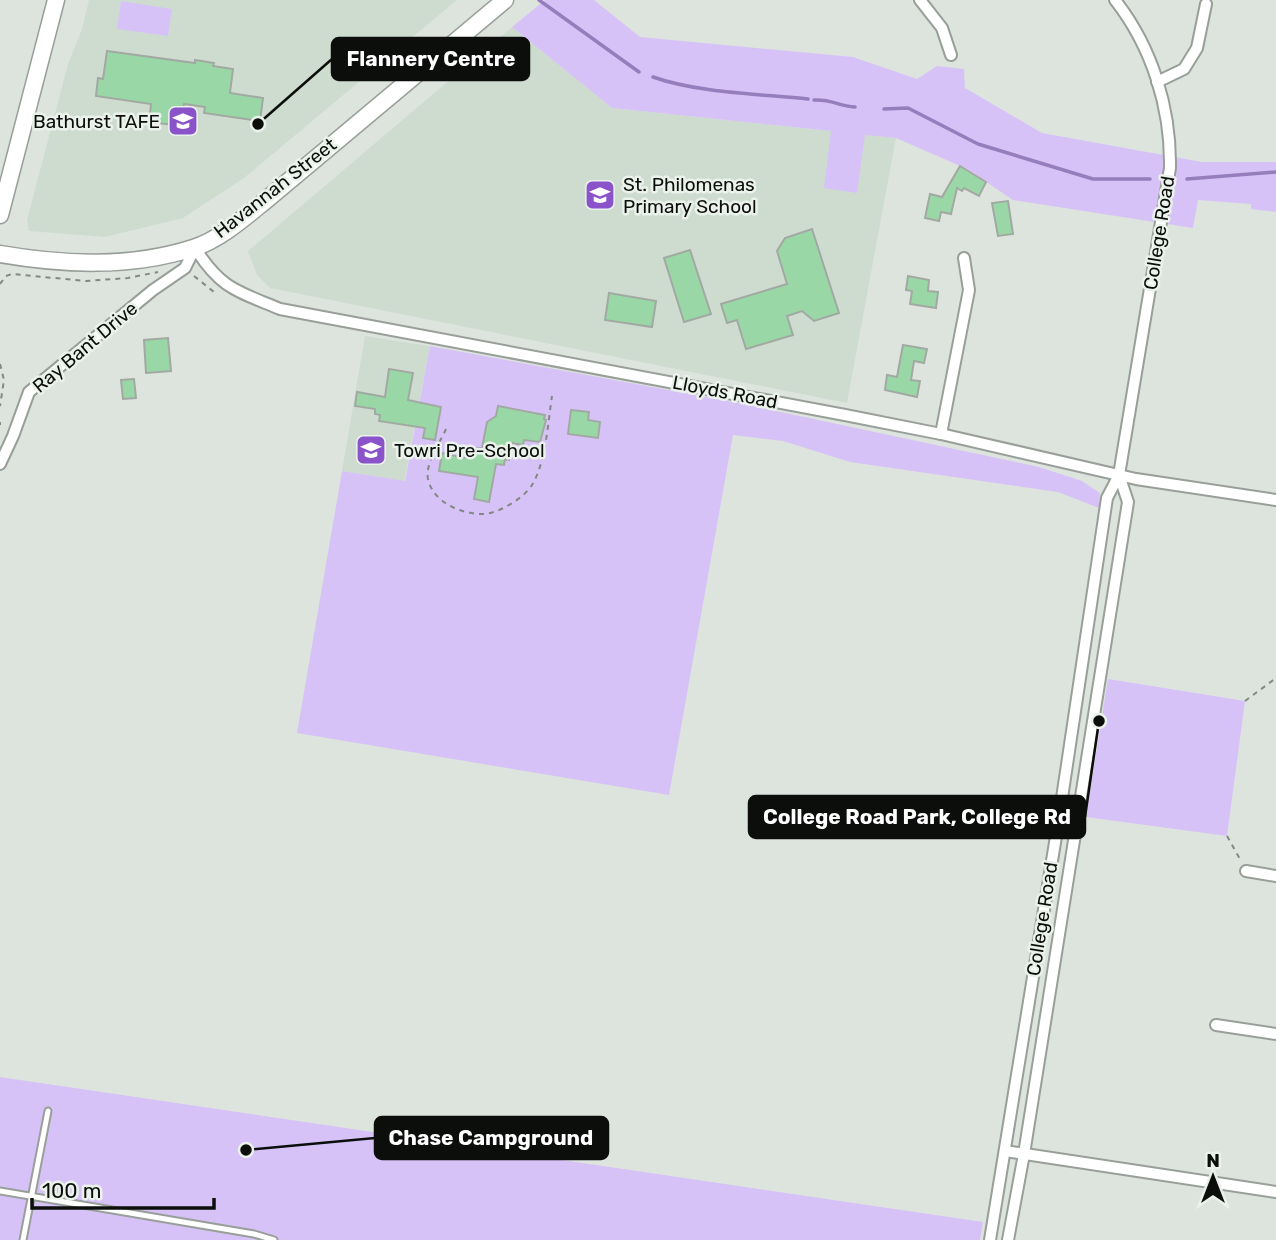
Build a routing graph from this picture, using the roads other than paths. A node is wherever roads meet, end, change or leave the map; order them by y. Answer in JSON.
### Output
{"nodes":[{"id":1,"x":56,"y":0,"type":"edge"},
{"id":2,"x":505,"y":0,"type":"edge"},
{"id":3,"x":920,"y":0,"type":"edge"},
{"id":4,"x":1115,"y":0,"type":"edge"},
{"id":5,"x":1206,"y":4,"type":"dead end"},
{"id":6,"x":951,"y":55,"type":"dead end"},
{"id":7,"x":1157,"y":82,"type":"junction"},
{"id":8,"x":0,"y":215,"type":"edge"},
{"id":9,"x":195,"y":248,"type":"junction"},
{"id":10,"x":0,"y":254,"type":"edge"},
{"id":11,"x":964,"y":258,"type":"dead end"},
{"id":12,"x":941,"y":434,"type":"junction"},
{"id":13,"x":0,"y":464,"type":"edge"},
{"id":14,"x":1119,"y":475,"type":"junction"},
{"id":15,"x":1276,"y":500,"type":"edge"},
{"id":16,"x":1246,"y":871,"type":"road end"},
{"id":17,"x":1276,"y":876,"type":"edge"},
{"id":18,"x":1216,"y":1025,"type":"dead end"},
{"id":19,"x":1276,"y":1034,"type":"edge"},
{"id":20,"x":48,"y":1111,"type":"dead end"},
{"id":21,"x":1005,"y":1150,"type":"junction"},
{"id":22,"x":1024,"y":1154,"type":"junction"},
{"id":23,"x":0,"y":1191,"type":"edge"},
{"id":24,"x":1276,"y":1192,"type":"edge"},
{"id":25,"x":31,"y":1197,"type":"junction"},
{"id":26,"x":23,"y":1240,"type":"edge"},
{"id":27,"x":274,"y":1240,"type":"edge"},
{"id":28,"x":990,"y":1240,"type":"edge"},
{"id":29,"x":1008,"y":1240,"type":"edge"}],
"edges":[{"from":1,"to":8,"type":"street"},
{"from":2,"to":9,"type":"street","name":"Havannah Street"},
{"from":3,"to":6,"type":"street"},
{"from":4,"to":7,"type":"street","name":"College Road"},
{"from":5,"to":7,"type":"street"},
{"from":7,"to":14,"type":"street","name":"College Road"},
{"from":9,"to":10,"type":"street","name":"Havannah Street"},
{"from":9,"to":12,"type":"street","name":"Lloyds Road"},
{"from":9,"to":13,"type":"street","name":"Ray Bant Drive"},
{"from":11,"to":12,"type":"street"},
{"from":12,"to":14,"type":"street","name":"Lloyds Road"},
{"from":14,"to":15,"type":"street","name":"Lloyds Road"},
{"from":14,"to":21,"type":"street","name":"College Road"},
{"from":14,"to":22,"type":"street","name":"College Road"},
{"from":16,"to":17,"type":"street"},
{"from":18,"to":19,"type":"street"},
{"from":20,"to":25,"type":"lane"},
{"from":21,"to":22,"type":"street"},
{"from":21,"to":28,"type":"street","name":"College Road"},
{"from":22,"to":24,"type":"street"},
{"from":22,"to":29,"type":"street","name":"College Road"},
{"from":23,"to":25,"type":"lane"},
{"from":25,"to":26,"type":"lane"},
{"from":25,"to":27,"type":"lane"}]}
